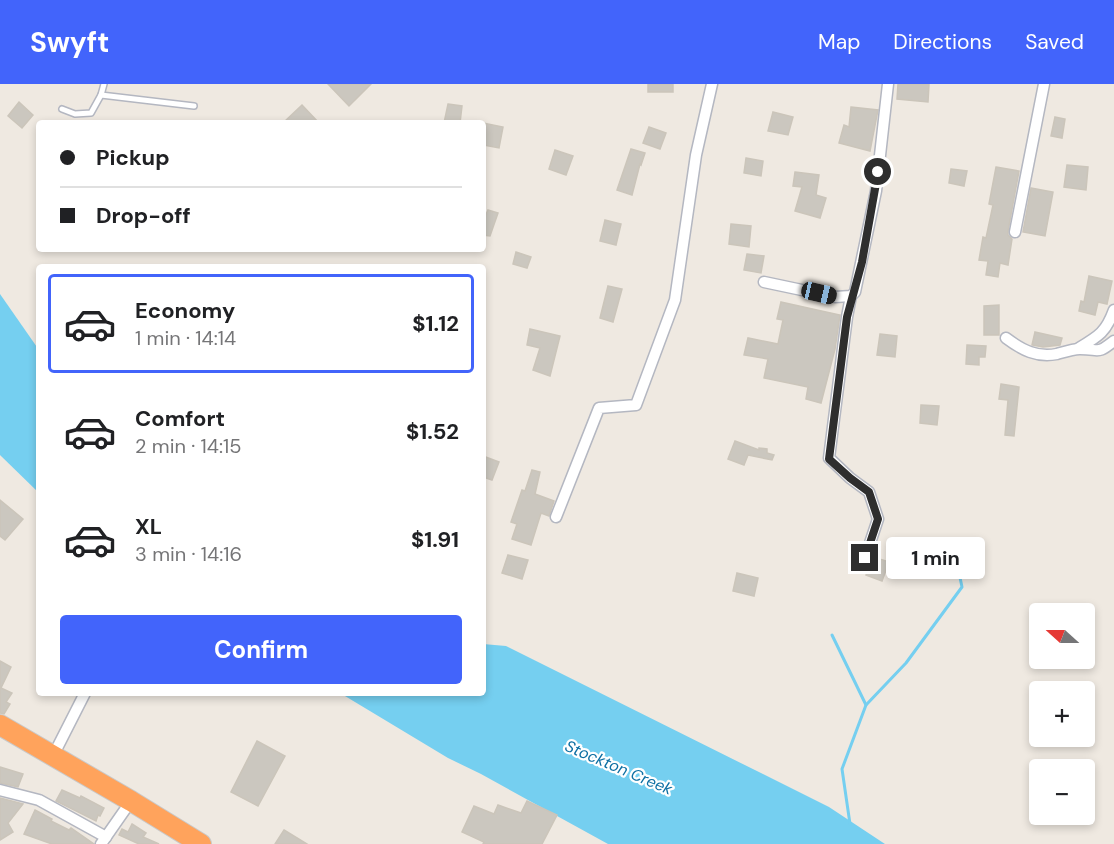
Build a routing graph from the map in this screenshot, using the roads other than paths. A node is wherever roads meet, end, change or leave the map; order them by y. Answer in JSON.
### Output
{"nodes":[{"id":1,"x":104,"y":84,"type":"edge"},
{"id":2,"x":712,"y":84,"type":"edge"},
{"id":3,"x":888,"y":84,"type":"edge"},
{"id":4,"x":1044,"y":84,"type":"edge"},
{"id":5,"x":101,"y":95,"type":"junction"},
{"id":6,"x":194,"y":106,"type":"dead end"},
{"id":7,"x":62,"y":110,"type":"dead end"},
{"id":8,"x":1015,"y":232,"type":"dead end"},
{"id":9,"x":764,"y":282,"type":"dead end"},
{"id":10,"x":851,"y":296,"type":"junction"},
{"id":11,"x":1114,"y":310,"type":"edge"},
{"id":12,"x":1006,"y":338,"type":"dead end"},
{"id":13,"x":1114,"y":341,"type":"edge"},
{"id":14,"x":1079,"y":348,"type":"junction"},
{"id":15,"x":556,"y":517,"type":"dead end"},
{"id":16,"x":865,"y":558,"type":"dead end"},
{"id":17,"x":83,"y":696,"type":"edge"},
{"id":18,"x":0,"y":725,"type":"edge"},
{"id":19,"x":53,"y":756,"type":"junction"},
{"id":20,"x":0,"y":790,"type":"edge"},
{"id":21,"x":131,"y":801,"type":"junction"},
{"id":22,"x":103,"y":840,"type":"edge"},
{"id":23,"x":201,"y":844,"type":"edge"}],
"edges":[{"from":1,"to":5,"type":"lane"},
{"from":2,"to":15,"type":"street"},
{"from":3,"to":10,"type":"street"},
{"from":4,"to":8,"type":"street"},
{"from":5,"to":6,"type":"lane"},
{"from":5,"to":7,"type":"lane"},
{"from":9,"to":10,"type":"street"},
{"from":10,"to":16,"type":"street"},
{"from":11,"to":14,"type":"street"},
{"from":12,"to":14,"type":"street"},
{"from":13,"to":14,"type":"street"},
{"from":17,"to":19,"type":"street"},
{"from":18,"to":19,"type":"highway"},
{"from":19,"to":21,"type":"highway"},
{"from":20,"to":22,"type":"street"},
{"from":21,"to":22,"type":"street"},
{"from":21,"to":23,"type":"highway"}]}
